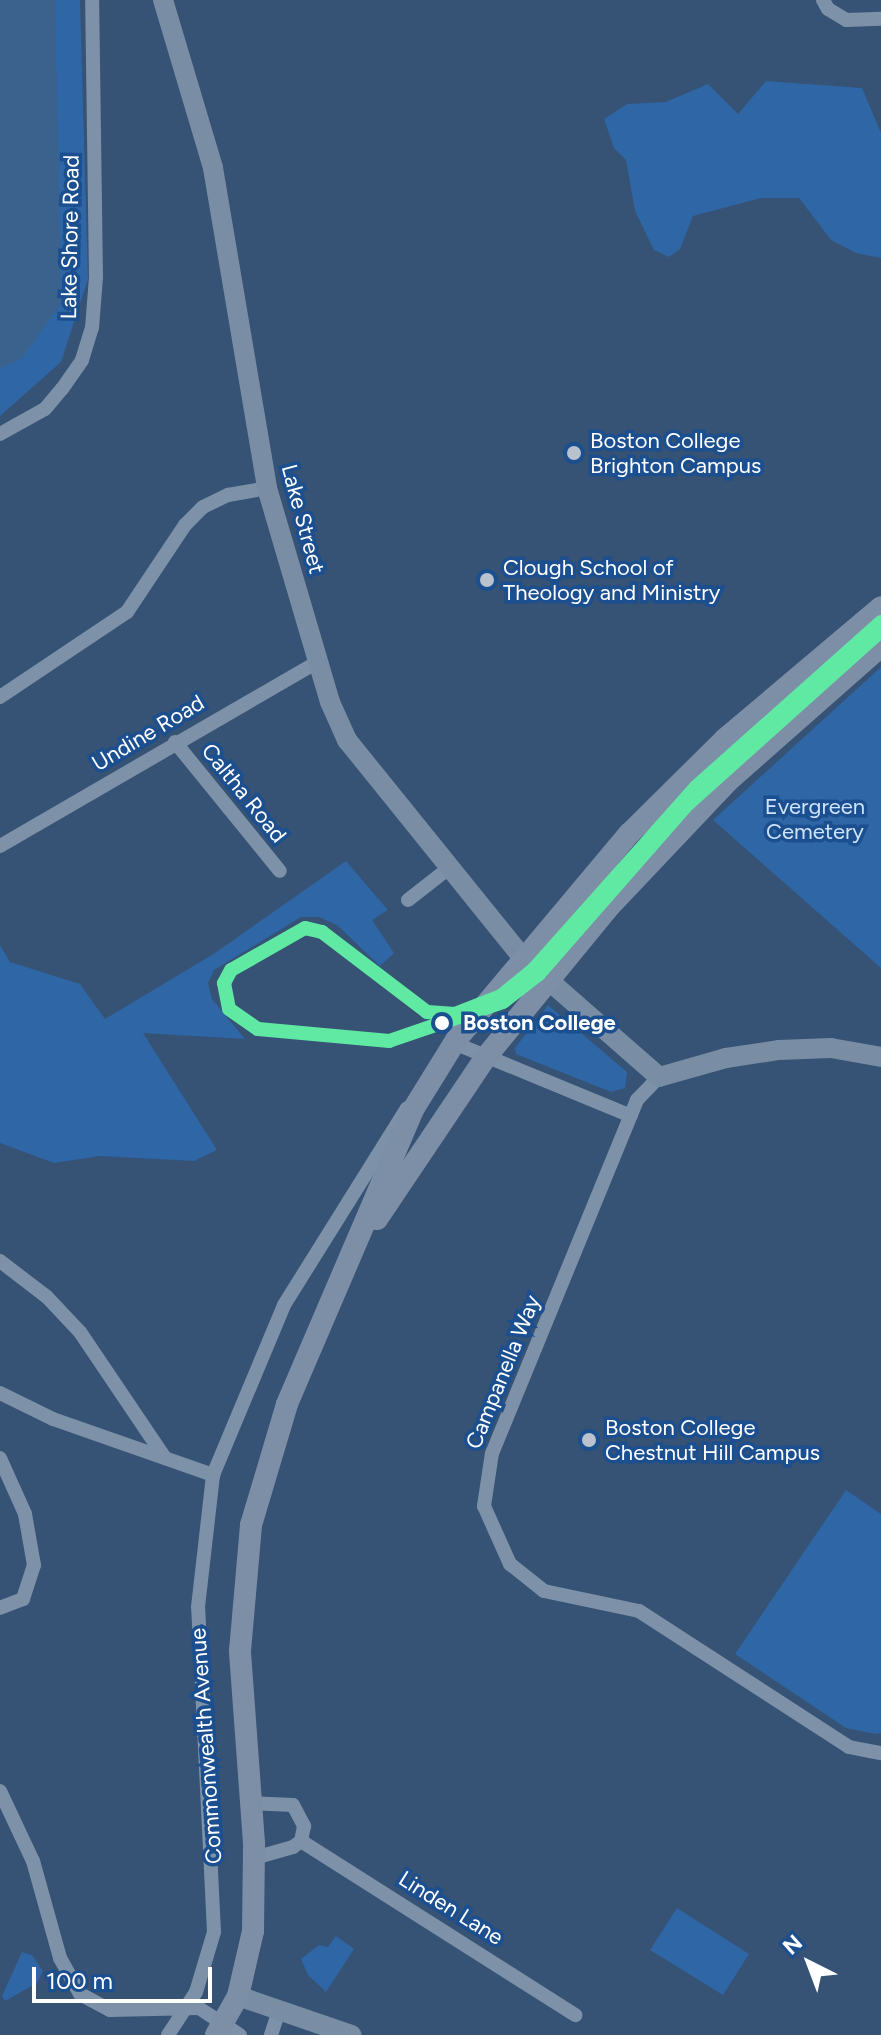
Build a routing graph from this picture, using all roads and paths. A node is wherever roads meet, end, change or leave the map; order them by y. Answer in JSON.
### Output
{"nodes":[{"id":1,"x":92,"y":0,"type":"edge"},
{"id":2,"x":163,"y":0,"type":"edge"},
{"id":3,"x":823,"y":0,"type":"edge"},
{"id":4,"x":881,"y":19,"type":"edge"},
{"id":5,"x":0,"y":434,"type":"edge"},
{"id":6,"x":267,"y":488,"type":"junction"},
{"id":7,"x":881,"y":607,"type":"edge"},
{"id":8,"x":881,"y":646,"type":"edge"},
{"id":9,"x":319,"y":661,"type":"junction"},
{"id":10,"x":0,"y":697,"type":"edge"},
{"id":11,"x":175,"y":742,"type":"junction"},
{"id":12,"x":0,"y":846,"type":"edge"},
{"id":13,"x":449,"y":868,"type":"junction"},
{"id":14,"x":280,"y":871,"type":"dead end"},
{"id":15,"x":408,"y":900,"type":"dead end"},
{"id":16,"x":522,"y":957,"type":"junction"},
{"id":17,"x":547,"y":982,"type":"junction"},
{"id":18,"x":454,"y":1043,"type":"junction"},
{"id":19,"x":486,"y":1057,"type":"junction"},
{"id":20,"x":881,"y":1057,"type":"edge"},
{"id":21,"x":433,"y":1072,"type":"junction"},
{"id":22,"x":659,"y":1077,"type":"junction"},
{"id":23,"x":631,"y":1116,"type":"junction"},
{"id":24,"x":0,"y":1261,"type":"edge"},
{"id":25,"x":348,"y":1265,"type":"junction"},
{"id":26,"x":0,"y":1393,"type":"edge"},
{"id":27,"x":0,"y":1458,"type":"edge"},
{"id":28,"x":165,"y":1458,"type":"junction"},
{"id":29,"x":213,"y":1475,"type":"junction"},
{"id":30,"x":0,"y":1608,"type":"edge"},
{"id":31,"x":881,"y":1753,"type":"edge"},
{"id":32,"x":0,"y":1791,"type":"edge"},
{"id":33,"x":251,"y":1803,"type":"junction"},
{"id":34,"x":301,"y":1841,"type":"junction"},
{"id":35,"x":254,"y":1858,"type":"junction"},
{"id":36,"x":238,"y":1996,"type":"junction"},
{"id":37,"x":188,"y":2007,"type":"junction"},
{"id":38,"x":280,"y":2008,"type":"junction"},
{"id":39,"x":575,"y":2015,"type":"dead end"},
{"id":40,"x":227,"y":2030,"type":"edge"},
{"id":41,"x":168,"y":2035,"type":"edge"},
{"id":42,"x":271,"y":2035,"type":"edge"},
{"id":43,"x":351,"y":2035,"type":"edge"}],
"edges":[{"from":1,"to":5,"type":"street","name":"Lake Shore Road"},
{"from":2,"to":6,"type":"street","name":"Lake Street"},
{"from":3,"to":4,"type":"street"},
{"from":6,"to":9,"type":"street","name":"Lake Street"},
{"from":6,"to":10,"type":"street"},
{"from":7,"to":16,"type":"main road","name":"Commonwealth Avenue"},
{"from":8,"to":17,"type":"main road","name":"Commonwealth Avenue"},
{"from":9,"to":11,"type":"street","name":"Undine Road"},
{"from":9,"to":13,"type":"street","name":"Lake Street"},
{"from":11,"to":12,"type":"street","name":"Undine Road"},
{"from":11,"to":14,"type":"street","name":"Caltha Road"},
{"from":13,"to":15,"type":"street"},
{"from":13,"to":16,"type":"street","name":"Lake Street"},
{"from":16,"to":17,"type":"street","name":"Lake Street"},
{"from":16,"to":18,"type":"main road","name":"Commonwealth Avenue"},
{"from":17,"to":19,"type":"main road","name":"Commonwealth Avenue"},
{"from":17,"to":22,"type":"street","name":"Lake Street"},
{"from":18,"to":19,"type":"street"},
{"from":18,"to":21,"type":"main road","name":"Commonwealth Avenue"},
{"from":19,"to":23,"type":"street"},
{"from":19,"to":25,"type":"main road","name":"Commonwealth Avenue"},
{"from":20,"to":22,"type":"street"},
{"from":21,"to":25,"type":"main road","name":"Commonwealth Avenue"},
{"from":21,"to":29,"type":"street","name":"Commonwealth Avenue"},
{"from":22,"to":23,"type":"street","name":"Campanella Way"},
{"from":23,"to":31,"type":"street","name":"Campanella Way"},
{"from":24,"to":28,"type":"street"},
{"from":25,"to":33,"type":"main road","name":"Commonwealth Avenue"},
{"from":26,"to":28,"type":"street"},
{"from":27,"to":30,"type":"street"},
{"from":28,"to":29,"type":"street"},
{"from":29,"to":37,"type":"street","name":"Commonwealth Avenue"},
{"from":32,"to":37,"type":"street"},
{"from":33,"to":34,"type":"street"},
{"from":33,"to":35,"type":"main road","name":"Commonwealth Avenue"},
{"from":34,"to":35,"type":"street"},
{"from":34,"to":39,"type":"street","name":"Linden Lane"},
{"from":35,"to":36,"type":"main road","name":"Commonwealth Avenue"},
{"from":36,"to":38,"type":"street"},
{"from":36,"to":40,"type":"main road","name":"Commonwealth Avenue"},
{"from":37,"to":40,"type":"street"},
{"from":37,"to":41,"type":"street","name":"Commonwealth Avenue"},
{"from":38,"to":42,"type":"street"},
{"from":38,"to":43,"type":"street"}]}
